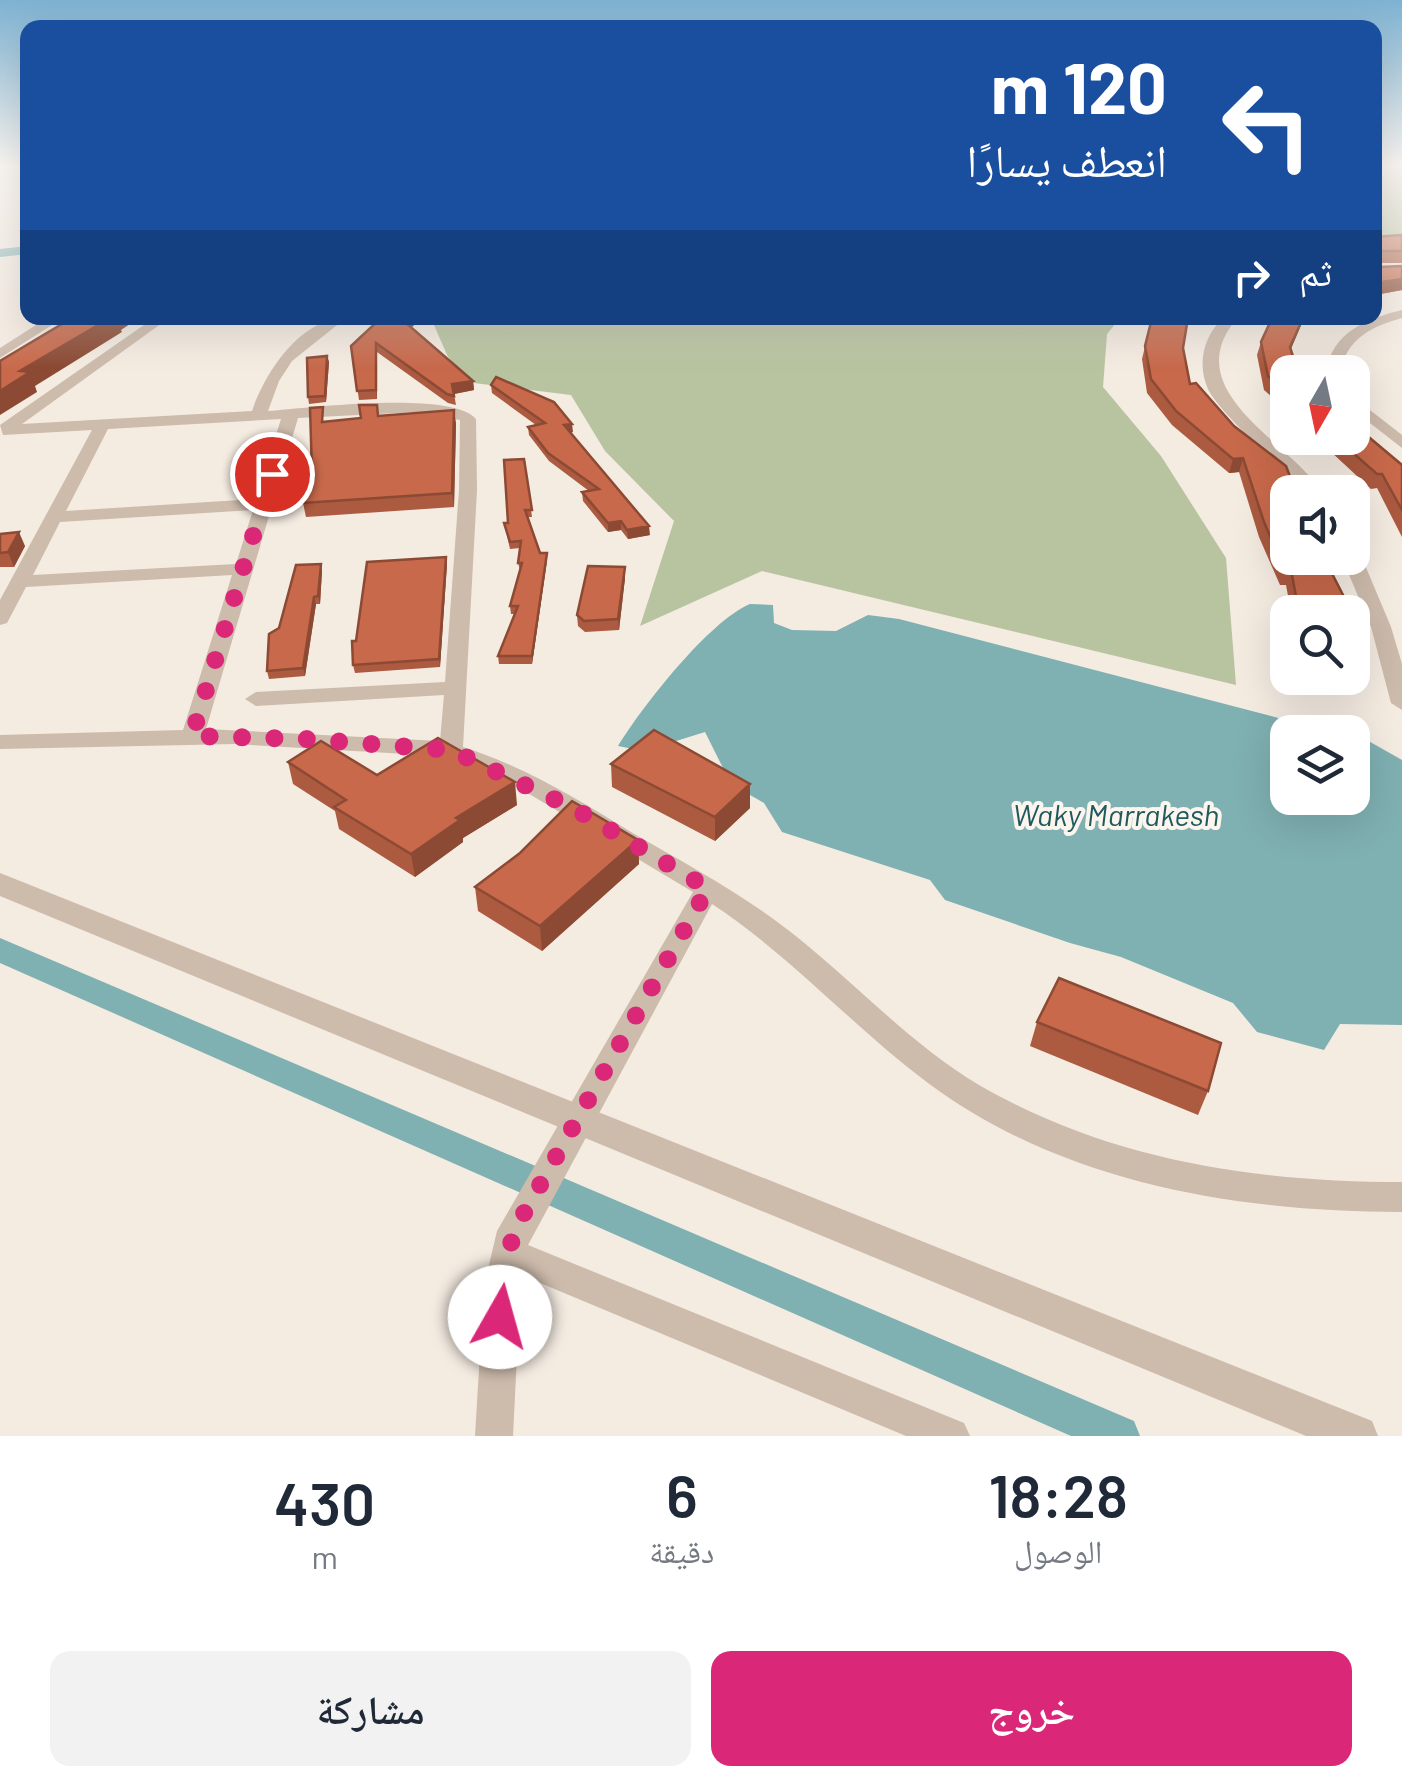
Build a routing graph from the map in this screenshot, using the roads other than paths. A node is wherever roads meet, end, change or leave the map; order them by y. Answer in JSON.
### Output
{"nodes":[{"id":1,"x":45,"y":325,"type":"edge"},
{"id":2,"x":152,"y":325,"type":"edge"},
{"id":3,"x":330,"y":325,"type":"edge"},
{"id":4,"x":1223,"y":325,"type":"edge"},
{"id":5,"x":1365,"y":325,"type":"edge"},
{"id":6,"x":0,"y":354,"type":"edge"},
{"id":7,"x":1337,"y":355,"type":"edge"},
{"id":8,"x":290,"y":414,"type":"junction"},
{"id":9,"x":1370,"y":415,"type":"edge"},
{"id":10,"x":258,"y":416,"type":"junction"},
{"id":11,"x":103,"y":424,"type":"junction"},
{"id":12,"x":2,"y":431,"type":"edge"},
{"id":13,"x":1402,"y":442,"type":"edge"},
{"id":14,"x":1298,"y":475,"type":"edge"},
{"id":15,"x":264,"y":504,"type":"junction"},
{"id":16,"x":54,"y":517,"type":"junction"},
{"id":17,"x":244,"y":570,"type":"junction"},
{"id":18,"x":1359,"y":575,"type":"edge"},
{"id":19,"x":20,"y":582,"type":"junction"},
{"id":20,"x":0,"y":619,"type":"edge"},
{"id":21,"x":456,"y":688,"type":"junction"},
{"id":22,"x":256,"y":699,"type":"dead end"},
{"id":23,"x":1402,"y":703,"type":"edge"},
{"id":24,"x":192,"y":736,"type":"junction"},
{"id":25,"x":0,"y":742,"type":"edge"},
{"id":26,"x":451,"y":750,"type":"junction"},
{"id":27,"x":0,"y":884,"type":"edge"},
{"id":28,"x":708,"y":888,"type":"junction"},
{"id":29,"x":570,"y":1133,"type":"junction"},
{"id":30,"x":1402,"y":1198,"type":"edge"},
{"id":31,"x":511,"y":1242,"type":"junction"},
{"id":32,"x":494,"y":1436,"type":"edge"},
{"id":33,"x":952,"y":1436,"type":"edge"},
{"id":34,"x":1358,"y":1436,"type":"edge"}],
"edges":[{"from":1,"to":6,"type":"street"},
{"from":2,"to":12,"type":"street"},
{"from":3,"to":10,"type":"street"},
{"from":4,"to":14,"type":"street"},
{"from":5,"to":7,"type":"street"},
{"from":8,"to":10,"type":"street"},
{"from":8,"to":15,"type":"street"},
{"from":8,"to":21,"type":"street"},
{"from":9,"to":13,"type":"street"},
{"from":10,"to":11,"type":"street"},
{"from":11,"to":12,"type":"street"},
{"from":11,"to":16,"type":"street"},
{"from":15,"to":16,"type":"street"},
{"from":15,"to":17,"type":"street"},
{"from":16,"to":19,"type":"street"},
{"from":17,"to":19,"type":"street"},
{"from":17,"to":24,"type":"street"},
{"from":18,"to":23,"type":"street"},
{"from":19,"to":20,"type":"street"},
{"from":21,"to":22,"type":"street"},
{"from":21,"to":26,"type":"street"},
{"from":24,"to":25,"type":"street"},
{"from":24,"to":26,"type":"street"},
{"from":26,"to":28,"type":"street"},
{"from":27,"to":29,"type":"street"},
{"from":28,"to":29,"type":"street"},
{"from":28,"to":30,"type":"street"},
{"from":29,"to":31,"type":"street"},
{"from":29,"to":34,"type":"street"},
{"from":31,"to":32,"type":"street"},
{"from":31,"to":33,"type":"street"}]}
